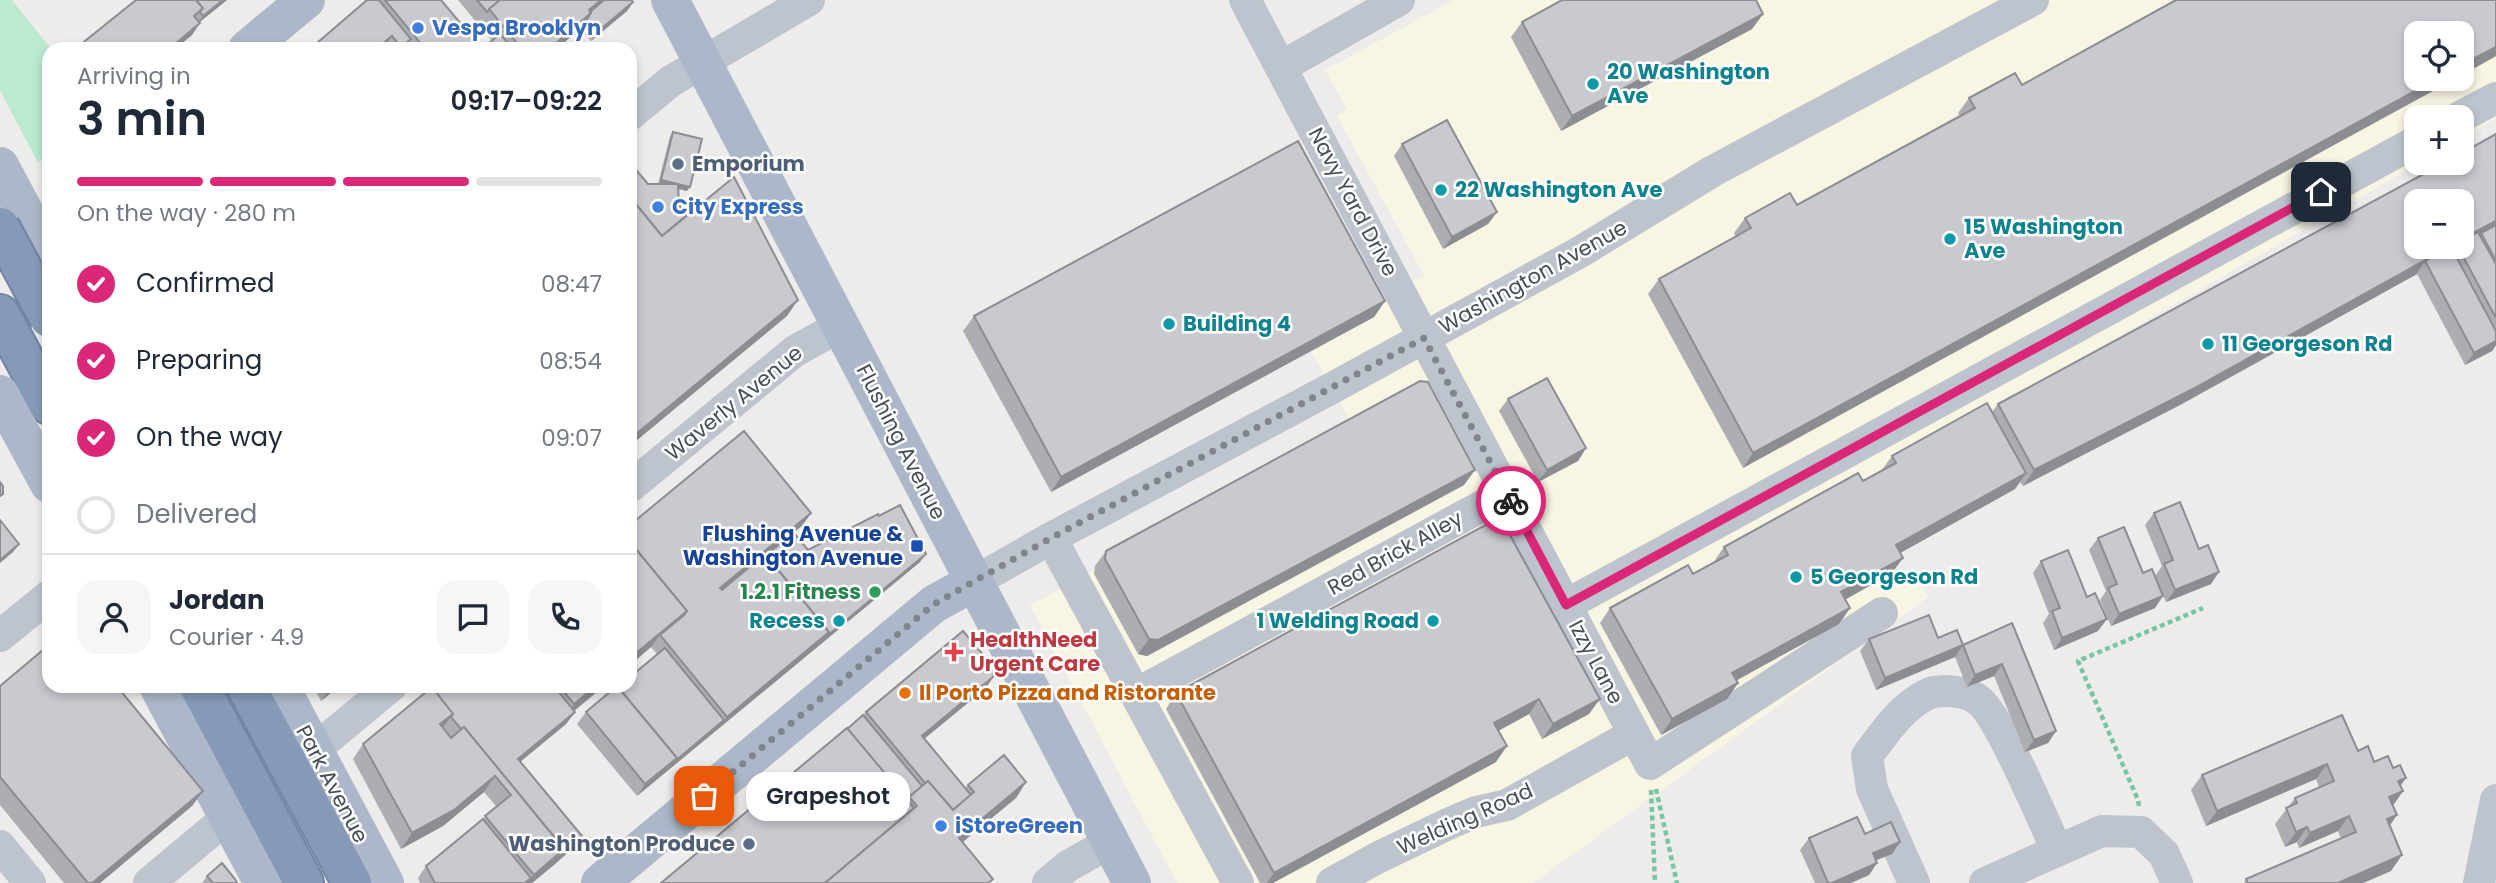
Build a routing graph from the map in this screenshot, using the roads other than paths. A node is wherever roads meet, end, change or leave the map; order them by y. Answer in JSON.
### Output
{"nodes":[{"id":1,"x":306,"y":0,"type":"edge"},
{"id":2,"x":670,"y":0,"type":"edge"},
{"id":3,"x":809,"y":0,"type":"edge"},
{"id":4,"x":1245,"y":0,"type":"edge"},
{"id":5,"x":1399,"y":0,"type":"edge"},
{"id":6,"x":2033,"y":0,"type":"edge"},
{"id":7,"x":255,"y":42,"type":"edge"},
{"id":8,"x":704,"y":63,"type":"junction"},
{"id":9,"x":1281,"y":67,"type":"junction"},
{"id":10,"x":2496,"y":98,"type":"edge"},
{"id":11,"x":637,"y":109,"type":"edge"},
{"id":12,"x":2474,"y":110,"type":"edge"},
{"id":13,"x":2404,"y":148,"type":"edge"},
{"id":14,"x":0,"y":166,"type":"edge"},
{"id":15,"x":33,"y":231,"type":"edge"},
{"id":16,"x":0,"y":253,"type":"edge"},
{"id":17,"x":42,"y":280,"type":"edge"},
{"id":18,"x":0,"y":314,"type":"edge"},
{"id":19,"x":842,"y":325,"type":"junction"},
{"id":20,"x":1424,"y":338,"type":"junction"},
{"id":21,"x":42,"y":392,"type":"edge"},
{"id":22,"x":0,"y":394,"type":"edge"},
{"id":23,"x":42,"y":471,"type":"edge"},
{"id":24,"x":637,"y":481,"type":"edge"},
{"id":25,"x":1506,"y":493,"type":"junction"},
{"id":26,"x":1051,"y":538,"type":"junction"},
{"id":27,"x":984,"y":576,"type":"junction"},
{"id":28,"x":42,"y":602,"type":"edge"},
{"id":29,"x":1566,"y":605,"type":"junction"},
{"id":30,"x":1882,"y":613,"type":"dead end"},
{"id":31,"x":0,"y":636,"type":"edge"},
{"id":32,"x":162,"y":693,"type":"edge"},
{"id":33,"x":203,"y":693,"type":"edge"},
{"id":34,"x":250,"y":693,"type":"edge"},
{"id":35,"x":284,"y":693,"type":"edge"},
{"id":36,"x":383,"y":693,"type":"edge"},
{"id":37,"x":1136,"y":694,"type":"junction"},
{"id":38,"x":1634,"y":734,"type":"junction"},
{"id":39,"x":314,"y":750,"type":"junction"},
{"id":40,"x":2496,"y":800,"type":"edge"},
{"id":41,"x":228,"y":817,"type":"junction"},
{"id":42,"x":1111,"y":842,"type":"junction"},
{"id":43,"x":0,"y":846,"type":"edge"},
{"id":44,"x":2057,"y":850,"type":"junction"},
{"id":45,"x":30,"y":883,"type":"edge"},
{"id":46,"x":149,"y":883,"type":"edge"},
{"id":47,"x":263,"y":883,"type":"edge"},
{"id":48,"x":304,"y":883,"type":"edge"},
{"id":49,"x":352,"y":883,"type":"edge"},
{"id":50,"x":385,"y":883,"type":"edge"},
{"id":51,"x":600,"y":883,"type":"edge"},
{"id":52,"x":1048,"y":883,"type":"edge"},
{"id":53,"x":1132,"y":883,"type":"edge"},
{"id":54,"x":1238,"y":883,"type":"edge"},
{"id":55,"x":1332,"y":883,"type":"edge"},
{"id":56,"x":1914,"y":883,"type":"edge"},
{"id":57,"x":1985,"y":883,"type":"edge"},
{"id":58,"x":2178,"y":883,"type":"edge"},
{"id":59,"x":2479,"y":883,"type":"edge"}],
"edges":[{"from":1,"to":7,"type":"main road"},
{"from":2,"to":8,"type":"main road","name":"Flushing Avenue"},
{"from":3,"to":8,"type":"street"},
{"from":4,"to":9,"type":"street","name":"Navy Yard Drive"},
{"from":5,"to":9,"type":"street"},
{"from":6,"to":20,"type":"street","name":"Washington Avenue"},
{"from":8,"to":11,"type":"street"},
{"from":8,"to":19,"type":"main road","name":"Flushing Avenue"},
{"from":9,"to":20,"type":"street","name":"Navy Yard Drive"},
{"from":10,"to":12,"type":"street"},
{"from":13,"to":29,"type":"street"},
{"from":14,"to":15,"type":"main road"},
{"from":15,"to":16,"type":"main road"},
{"from":15,"to":17,"type":"highway","bridge":true},
{"from":18,"to":21,"type":"highway"},
{"from":19,"to":24,"type":"street","name":"Waverly Avenue"},
{"from":19,"to":27,"type":"main road","name":"Flushing Avenue"},
{"from":20,"to":25,"type":"street","name":"Izzy Lane"},
{"from":20,"to":26,"type":"street","name":"Washington Avenue"},
{"from":22,"to":23,"type":"main road"},
{"from":25,"to":29,"type":"street","name":"Izzy Lane"},
{"from":25,"to":37,"type":"street","name":"Red Brick Alley"},
{"from":26,"to":27,"type":"street","name":"Washington Avenue"},
{"from":26,"to":37,"type":"street"},
{"from":27,"to":42,"type":"main road","name":"Flushing Avenue"},
{"from":27,"to":51,"type":"main road","name":"Washington Avenue"},
{"from":28,"to":31,"type":"street"},
{"from":29,"to":38,"type":"street","name":"Izzy Lane"},
{"from":30,"to":38,"type":"street","name":"Izzy Lane"},
{"from":32,"to":41,"type":"main road"},
{"from":33,"to":48,"type":"highway"},
{"from":34,"to":49,"type":"highway"},
{"from":35,"to":39,"type":"main road","name":"Park Avenue"},
{"from":36,"to":39,"type":"street"},
{"from":37,"to":54,"type":"street"},
{"from":38,"to":55,"type":"street","name":"Welding Road"},
{"from":39,"to":50,"type":"main road","name":"Park Avenue"},
{"from":40,"to":59,"type":"street"},
{"from":41,"to":46,"type":"street"},
{"from":41,"to":47,"type":"main road"},
{"from":42,"to":52,"type":"street"},
{"from":42,"to":53,"type":"main road","name":"Flushing Avenue"},
{"from":43,"to":45,"type":"street"},
{"from":44,"to":56,"type":"street"},
{"from":44,"to":57,"type":"street"},
{"from":44,"to":58,"type":"street"}]}
